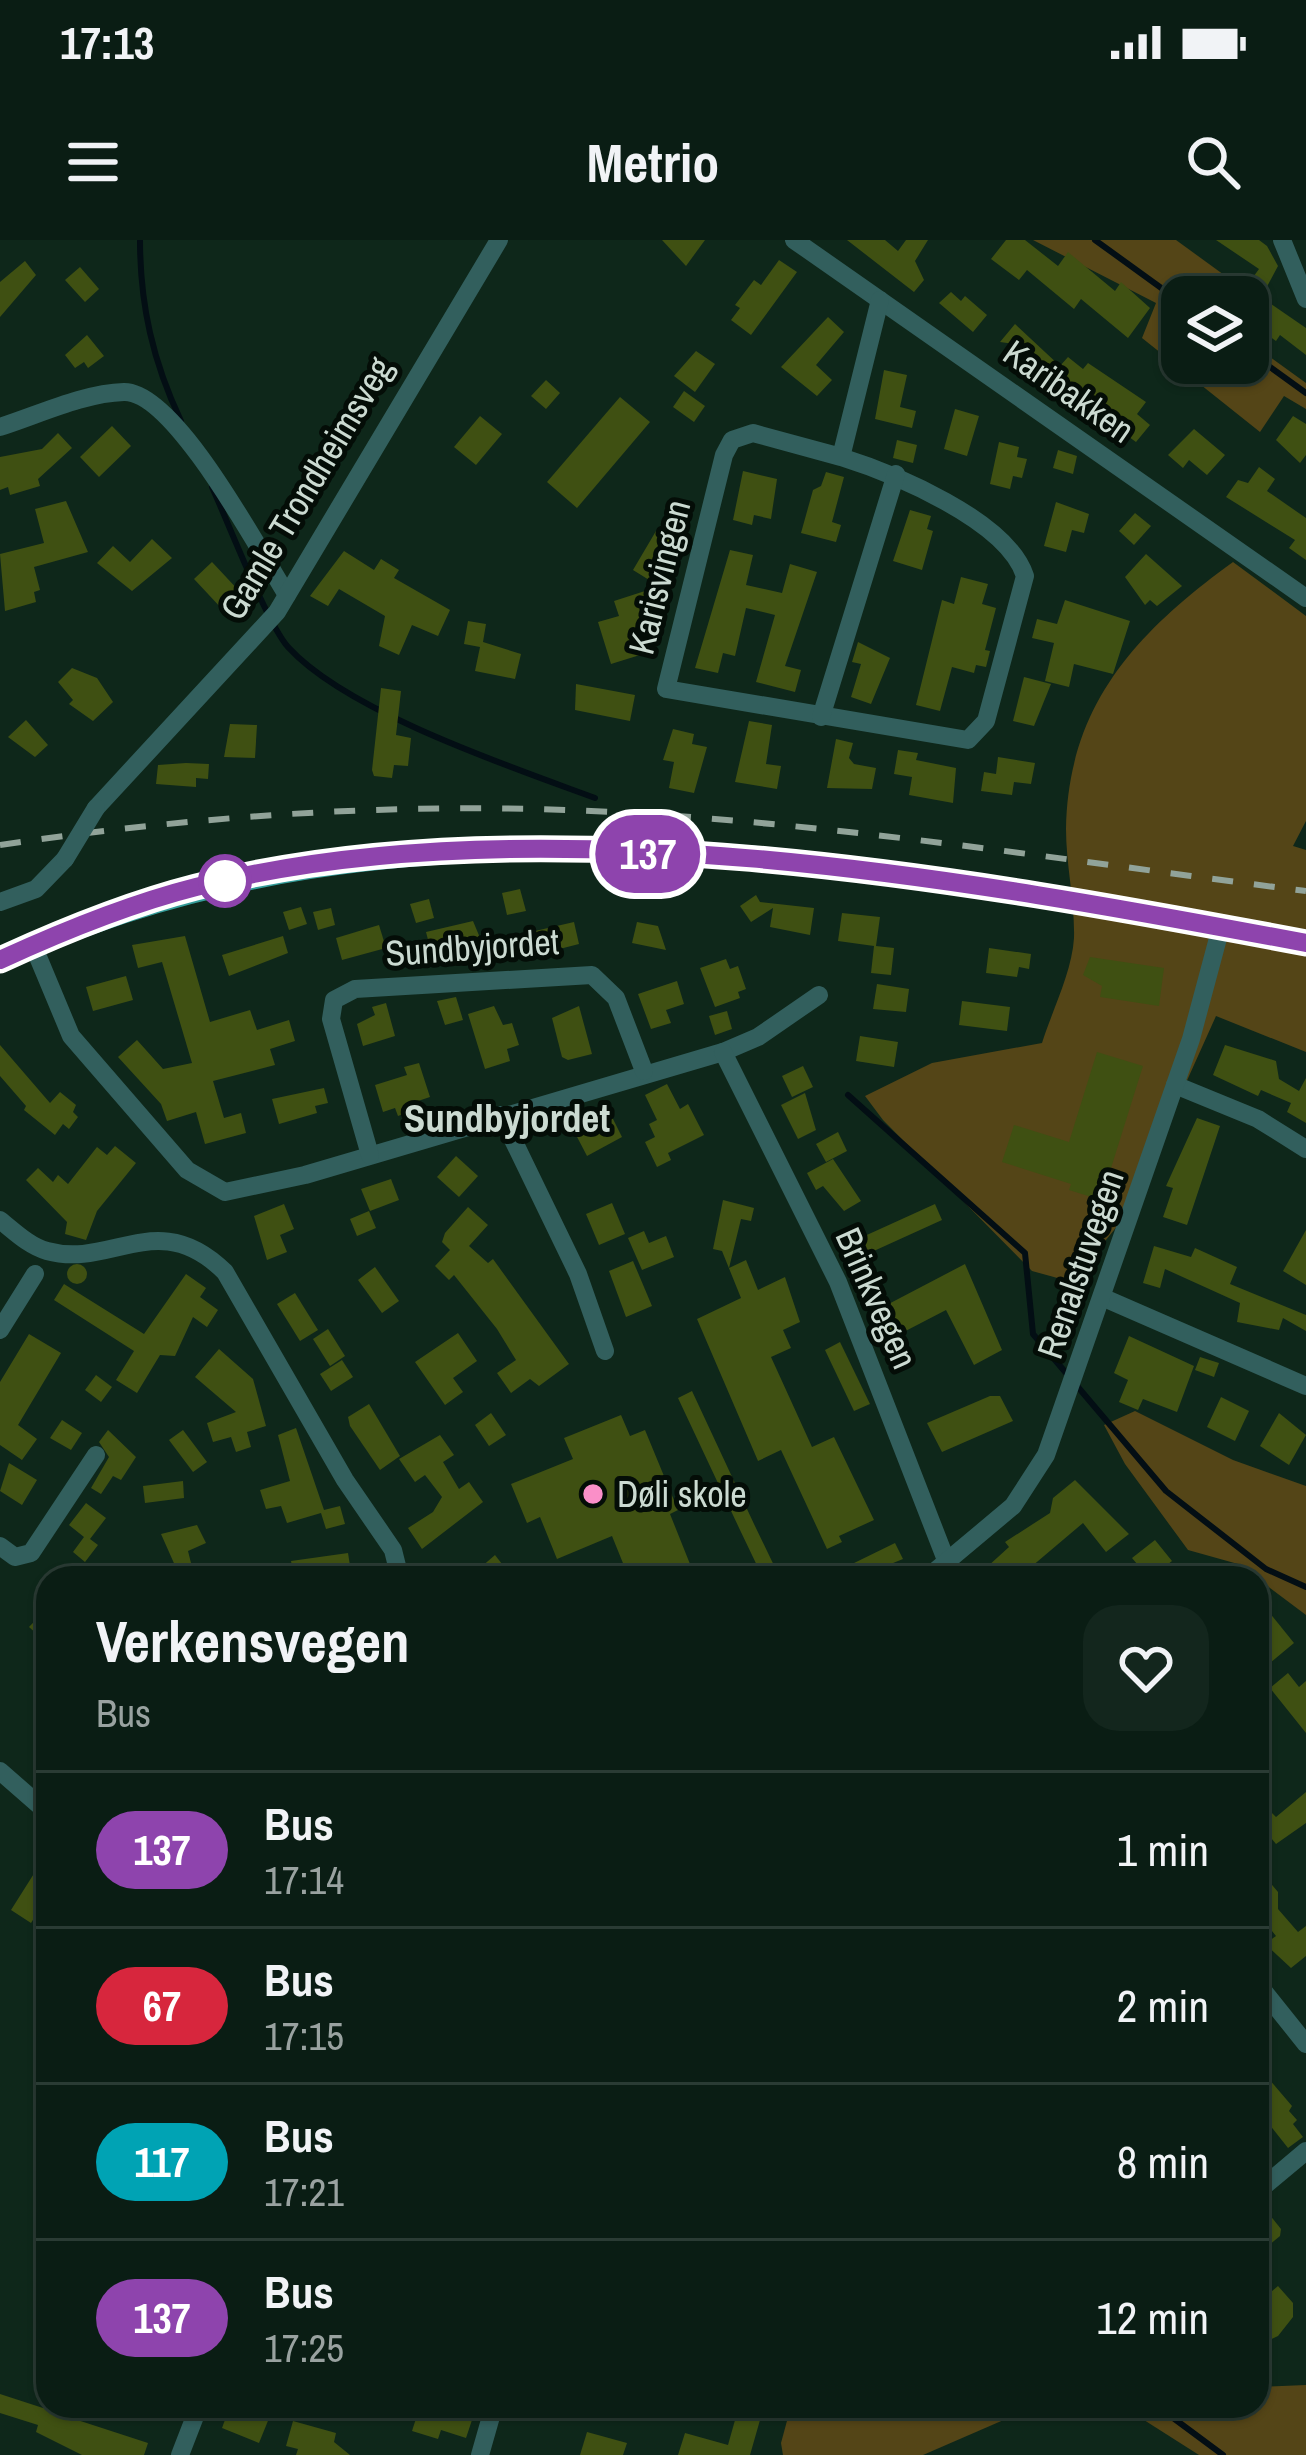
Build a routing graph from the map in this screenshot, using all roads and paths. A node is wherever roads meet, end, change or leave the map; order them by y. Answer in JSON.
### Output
{"nodes":[{"id":1,"x":500,"y":240,"type":"edge"},
{"id":2,"x":794,"y":240,"type":"edge"},
{"id":3,"x":1282,"y":240,"type":"edge"},
{"id":4,"x":1306,"y":298,"type":"edge"},
{"id":5,"x":880,"y":300,"type":"junction"},
{"id":6,"x":0,"y":427,"type":"edge"},
{"id":7,"x":841,"y":457,"type":"junction"},
{"id":8,"x":896,"y":474,"type":"junction"},
{"id":9,"x":287,"y":595,"type":"junction"},
{"id":10,"x":1306,"y":598,"type":"edge"},
{"id":11,"x":821,"y":716,"type":"junction"},
{"id":12,"x":0,"y":902,"type":"edge"},
{"id":13,"x":1221,"y":927,"type":"junction"},
{"id":14,"x":1306,"y":943,"type":"edge"},
{"id":15,"x":33,"y":945,"type":"junction"},
{"id":16,"x":0,"y":960,"type":"edge"},
{"id":17,"x":819,"y":995,"type":"dead end"},
{"id":18,"x":723,"y":1052,"type":"junction"},
{"id":19,"x":644,"y":1071,"type":"junction"},
{"id":20,"x":1175,"y":1084,"type":"junction"},
{"id":21,"x":501,"y":1115,"type":"junction"},
{"id":22,"x":1306,"y":1149,"type":"edge"},
{"id":23,"x":370,"y":1155,"type":"junction"},
{"id":24,"x":0,"y":1220,"type":"edge"},
{"id":25,"x":34,"y":1274,"type":"dead end"},
{"id":26,"x":1104,"y":1298,"type":"junction"},
{"id":27,"x":0,"y":1330,"type":"edge"},
{"id":28,"x":605,"y":1351,"type":"dead end"},
{"id":29,"x":1306,"y":1386,"type":"edge"},
{"id":30,"x":96,"y":1455,"type":"dead end"},
{"id":31,"x":0,"y":1546,"type":"edge"},
{"id":32,"x":395,"y":1566,"type":"edge"},
{"id":33,"x":948,"y":1566,"type":"edge"},
{"id":34,"x":956,"y":1566,"type":"edge"},
{"id":35,"x":0,"y":1771,"type":"edge"},
{"id":36,"x":36,"y":1802,"type":"edge"},
{"id":37,"x":1269,"y":1996,"type":"edge"},
{"id":38,"x":1302,"y":2030,"type":"edge"},
{"id":39,"x":1306,"y":2151,"type":"edge"},
{"id":40,"x":1269,"y":2182,"type":"edge"},
{"id":41,"x":194,"y":2418,"type":"edge"},
{"id":42,"x":491,"y":2418,"type":"edge"},
{"id":43,"x":180,"y":2455,"type":"edge"},
{"id":44,"x":480,"y":2455,"type":"edge"}],
"edges":[{"from":1,"to":9,"type":"street","name":"Gamle Trondheimsveg"},
{"from":2,"to":5,"type":"street","name":"Karibakken"},
{"from":3,"to":4,"type":"street"},
{"from":5,"to":7,"type":"street"},
{"from":5,"to":10,"type":"street","name":"Karibakken"},
{"from":6,"to":9,"type":"street"},
{"from":7,"to":8,"type":"street","name":"Karisvingen"},
{"from":7,"to":11,"type":"street","name":"Karisvingen"},
{"from":8,"to":11,"type":"street"},
{"from":8,"to":11,"type":"street","name":"Karisvingen"},
{"from":9,"to":12,"type":"street","name":"Gamle Trondheimsveg","bridge":true},
{"from":13,"to":14,"type":"main road"},
{"from":13,"to":15,"type":"main road"},
{"from":13,"to":20,"type":"street","name":"Renalstuvegen"},
{"from":15,"to":16,"type":"main road"},
{"from":15,"to":23,"type":"street"},
{"from":17,"to":18,"type":"street"},
{"from":18,"to":19,"type":"street"},
{"from":18,"to":33,"type":"street","name":"Brinkvegen"},
{"from":19,"to":21,"type":"street"},
{"from":19,"to":23,"type":"street","name":"Sundbyjordet"},
{"from":20,"to":22,"type":"street"},
{"from":20,"to":26,"type":"street","name":"Renalstuvegen"},
{"from":21,"to":23,"type":"street"},
{"from":21,"to":28,"type":"street"},
{"from":24,"to":32,"type":"street"},
{"from":25,"to":27,"type":"street"},
{"from":26,"to":29,"type":"street"},
{"from":26,"to":34,"type":"street","name":"Renalstuvegen"},
{"from":30,"to":31,"type":"street"},
{"from":35,"to":36,"type":"street"},
{"from":37,"to":38,"type":"street"},
{"from":39,"to":40,"type":"street"},
{"from":41,"to":43,"type":"street"},
{"from":42,"to":44,"type":"street"}]}
